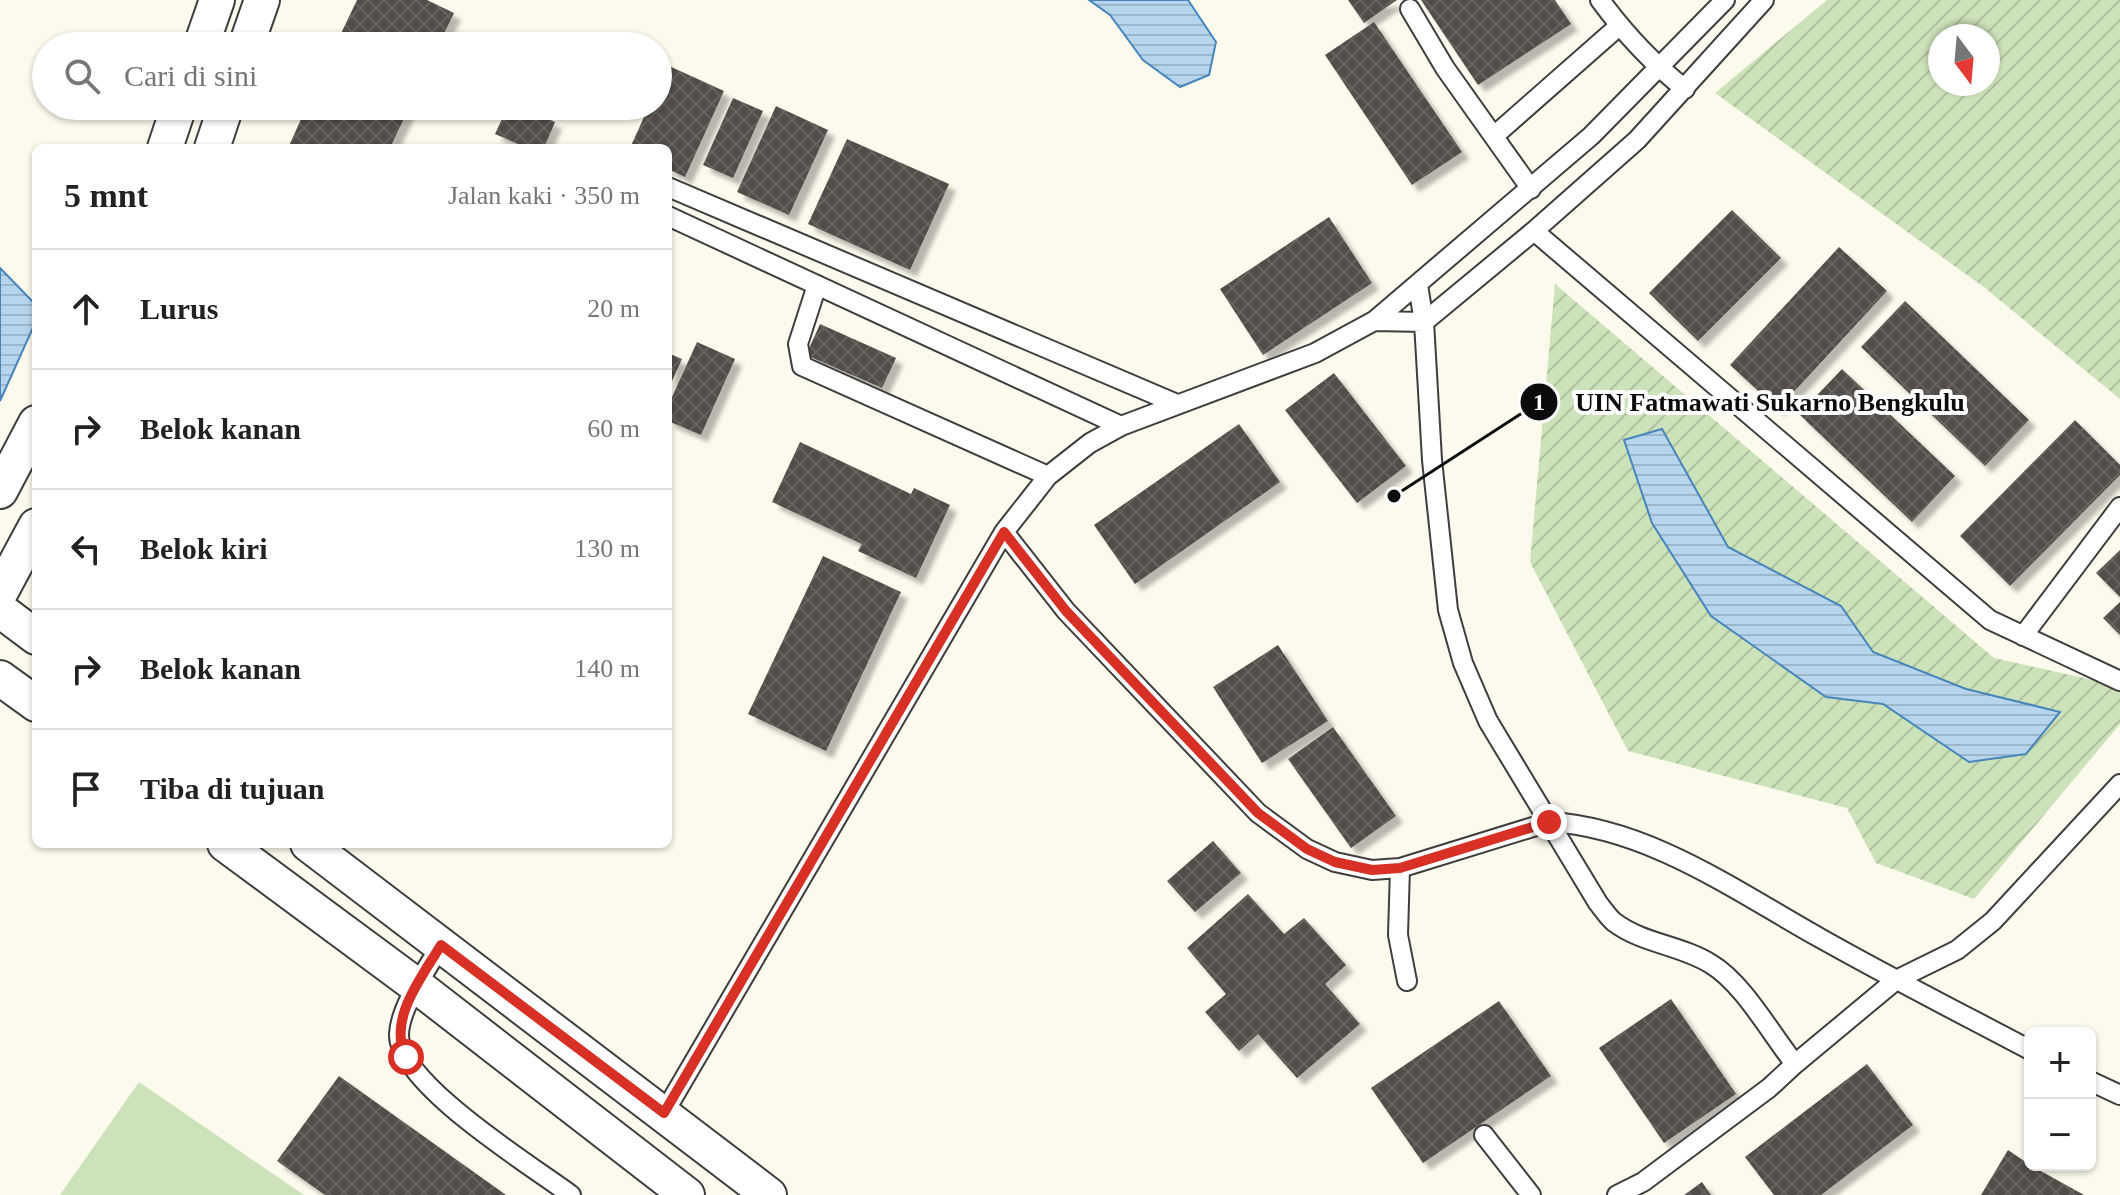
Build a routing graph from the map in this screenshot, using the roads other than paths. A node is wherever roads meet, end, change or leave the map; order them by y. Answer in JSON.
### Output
{"nodes":[{"id":1,"x":217,"y":0,"type":"edge"},
{"id":2,"x":262,"y":0,"type":"edge"},
{"id":3,"x":1600,"y":0,"type":"edge"},
{"id":4,"x":1725,"y":0,"type":"edge"},
{"id":5,"x":1764,"y":0,"type":"edge"},
{"id":6,"x":1410,"y":9,"type":"dead end"},
{"id":7,"x":1619,"y":26,"type":"junction"},
{"id":8,"x":213,"y":32,"type":"edge"},
{"id":9,"x":251,"y":32,"type":"edge"},
{"id":10,"x":1658,"y":67,"type":"junction"},
{"id":11,"x":1685,"y":89,"type":"junction"},
{"id":12,"x":174,"y":120,"type":"edge"},
{"id":13,"x":221,"y":120,"type":"edge"},
{"id":14,"x":1494,"y":136,"type":"junction"},
{"id":15,"x":166,"y":144,"type":"edge"},
{"id":16,"x":213,"y":144,"type":"edge"},
{"id":17,"x":672,"y":189,"type":"edge"},
{"id":18,"x":1531,"y":189,"type":"junction"},
{"id":19,"x":672,"y":218,"type":"edge"},
{"id":20,"x":1534,"y":231,"type":"junction"},
{"id":21,"x":817,"y":285,"type":"junction"},
{"id":22,"x":1418,"y":285,"type":"junction"},
{"id":23,"x":1374,"y":321,"type":"junction"},
{"id":24,"x":1424,"y":322,"type":"junction"},
{"id":25,"x":1177,"y":404,"type":"junction"},
{"id":26,"x":1121,"y":426,"type":"junction"},
{"id":27,"x":32,"y":431,"type":"edge"},
{"id":28,"x":1048,"y":476,"type":"junction"},
{"id":29,"x":0,"y":491,"type":"edge"},
{"id":30,"x":2120,"y":507,"type":"edge"},
{"id":31,"x":1004,"y":532,"type":"junction"},
{"id":32,"x":32,"y":533,"type":"edge"},
{"id":33,"x":0,"y":593,"type":"edge"},
{"id":34,"x":0,"y":610,"type":"edge"},
{"id":35,"x":32,"y":634,"type":"edge"},
{"id":36,"x":2023,"y":636,"type":"junction"},
{"id":37,"x":0,"y":678,"type":"edge"},
{"id":38,"x":2120,"y":681,"type":"edge"},
{"id":39,"x":32,"y":701,"type":"edge"},
{"id":40,"x":2120,"y":784,"type":"edge"},
{"id":41,"x":1549,"y":822,"type":"junction"},
{"id":42,"x":230,"y":848,"type":"edge"},
{"id":43,"x":313,"y":848,"type":"edge"},
{"id":44,"x":1400,"y":868,"type":"junction"},
{"id":45,"x":441,"y":945,"type":"junction"},
{"id":46,"x":1896,"y":980,"type":"junction"},
{"id":47,"x":1407,"y":981,"type":"dead end"},
{"id":48,"x":417,"y":986,"type":"junction"},
{"id":49,"x":2024,"y":1047,"type":"edge"},
{"id":50,"x":1795,"y":1064,"type":"junction"},
{"id":51,"x":2096,"y":1084,"type":"edge"},
{"id":52,"x":2120,"y":1095,"type":"edge"},
{"id":53,"x":664,"y":1113,"type":"junction"},
{"id":54,"x":1484,"y":1135,"type":"dead end"},
{"id":55,"x":571,"y":1195,"type":"edge"},
{"id":56,"x":687,"y":1195,"type":"edge"},
{"id":57,"x":769,"y":1195,"type":"edge"},
{"id":58,"x":1531,"y":1195,"type":"edge"},
{"id":59,"x":1617,"y":1195,"type":"edge"}],
"edges":[{"from":1,"to":8,"type":"street"},
{"from":2,"to":9,"type":"street"},
{"from":3,"to":7,"type":"lane"},
{"from":4,"to":10,"type":"lane"},
{"from":5,"to":11,"type":"lane"},
{"from":6,"to":14,"type":"lane"},
{"from":7,"to":10,"type":"lane"},
{"from":7,"to":14,"type":"lane"},
{"from":10,"to":11,"type":"lane"},
{"from":10,"to":18,"type":"lane"},
{"from":11,"to":20,"type":"lane"},
{"from":12,"to":15,"type":"street"},
{"from":13,"to":16,"type":"street"},
{"from":14,"to":18,"type":"lane"},
{"from":17,"to":25,"type":"lane"},
{"from":18,"to":22,"type":"lane"},
{"from":19,"to":21,"type":"lane"},
{"from":20,"to":24,"type":"lane"},
{"from":20,"to":36,"type":"lane"},
{"from":21,"to":26,"type":"lane"},
{"from":21,"to":28,"type":"lane"},
{"from":22,"to":23,"type":"lane"},
{"from":22,"to":24,"type":"lane"},
{"from":23,"to":24,"type":"lane"},
{"from":23,"to":25,"type":"lane"},
{"from":24,"to":41,"type":"lane"},
{"from":25,"to":26,"type":"lane"},
{"from":26,"to":28,"type":"lane"},
{"from":27,"to":29,"type":"street"},
{"from":28,"to":31,"type":"lane"},
{"from":30,"to":36,"type":"lane"},
{"from":31,"to":44,"type":"lane"},
{"from":31,"to":53,"type":"lane"},
{"from":32,"to":33,"type":"street"},
{"from":34,"to":35,"type":"street"},
{"from":36,"to":38,"type":"lane"},
{"from":37,"to":39,"type":"street"},
{"from":40,"to":46,"type":"lane"},
{"from":41,"to":44,"type":"lane"},
{"from":41,"to":46,"type":"lane"},
{"from":41,"to":50,"type":"lane"},
{"from":42,"to":48,"type":"street"},
{"from":43,"to":45,"type":"street"},
{"from":44,"to":47,"type":"lane"},
{"from":45,"to":48,"type":"lane"},
{"from":45,"to":53,"type":"street"},
{"from":46,"to":49,"type":"lane"},
{"from":46,"to":50,"type":"lane"},
{"from":48,"to":55,"type":"lane"},
{"from":48,"to":56,"type":"street"},
{"from":50,"to":59,"type":"lane"},
{"from":51,"to":52,"type":"lane"},
{"from":53,"to":57,"type":"street"},
{"from":54,"to":58,"type":"lane"}]}
